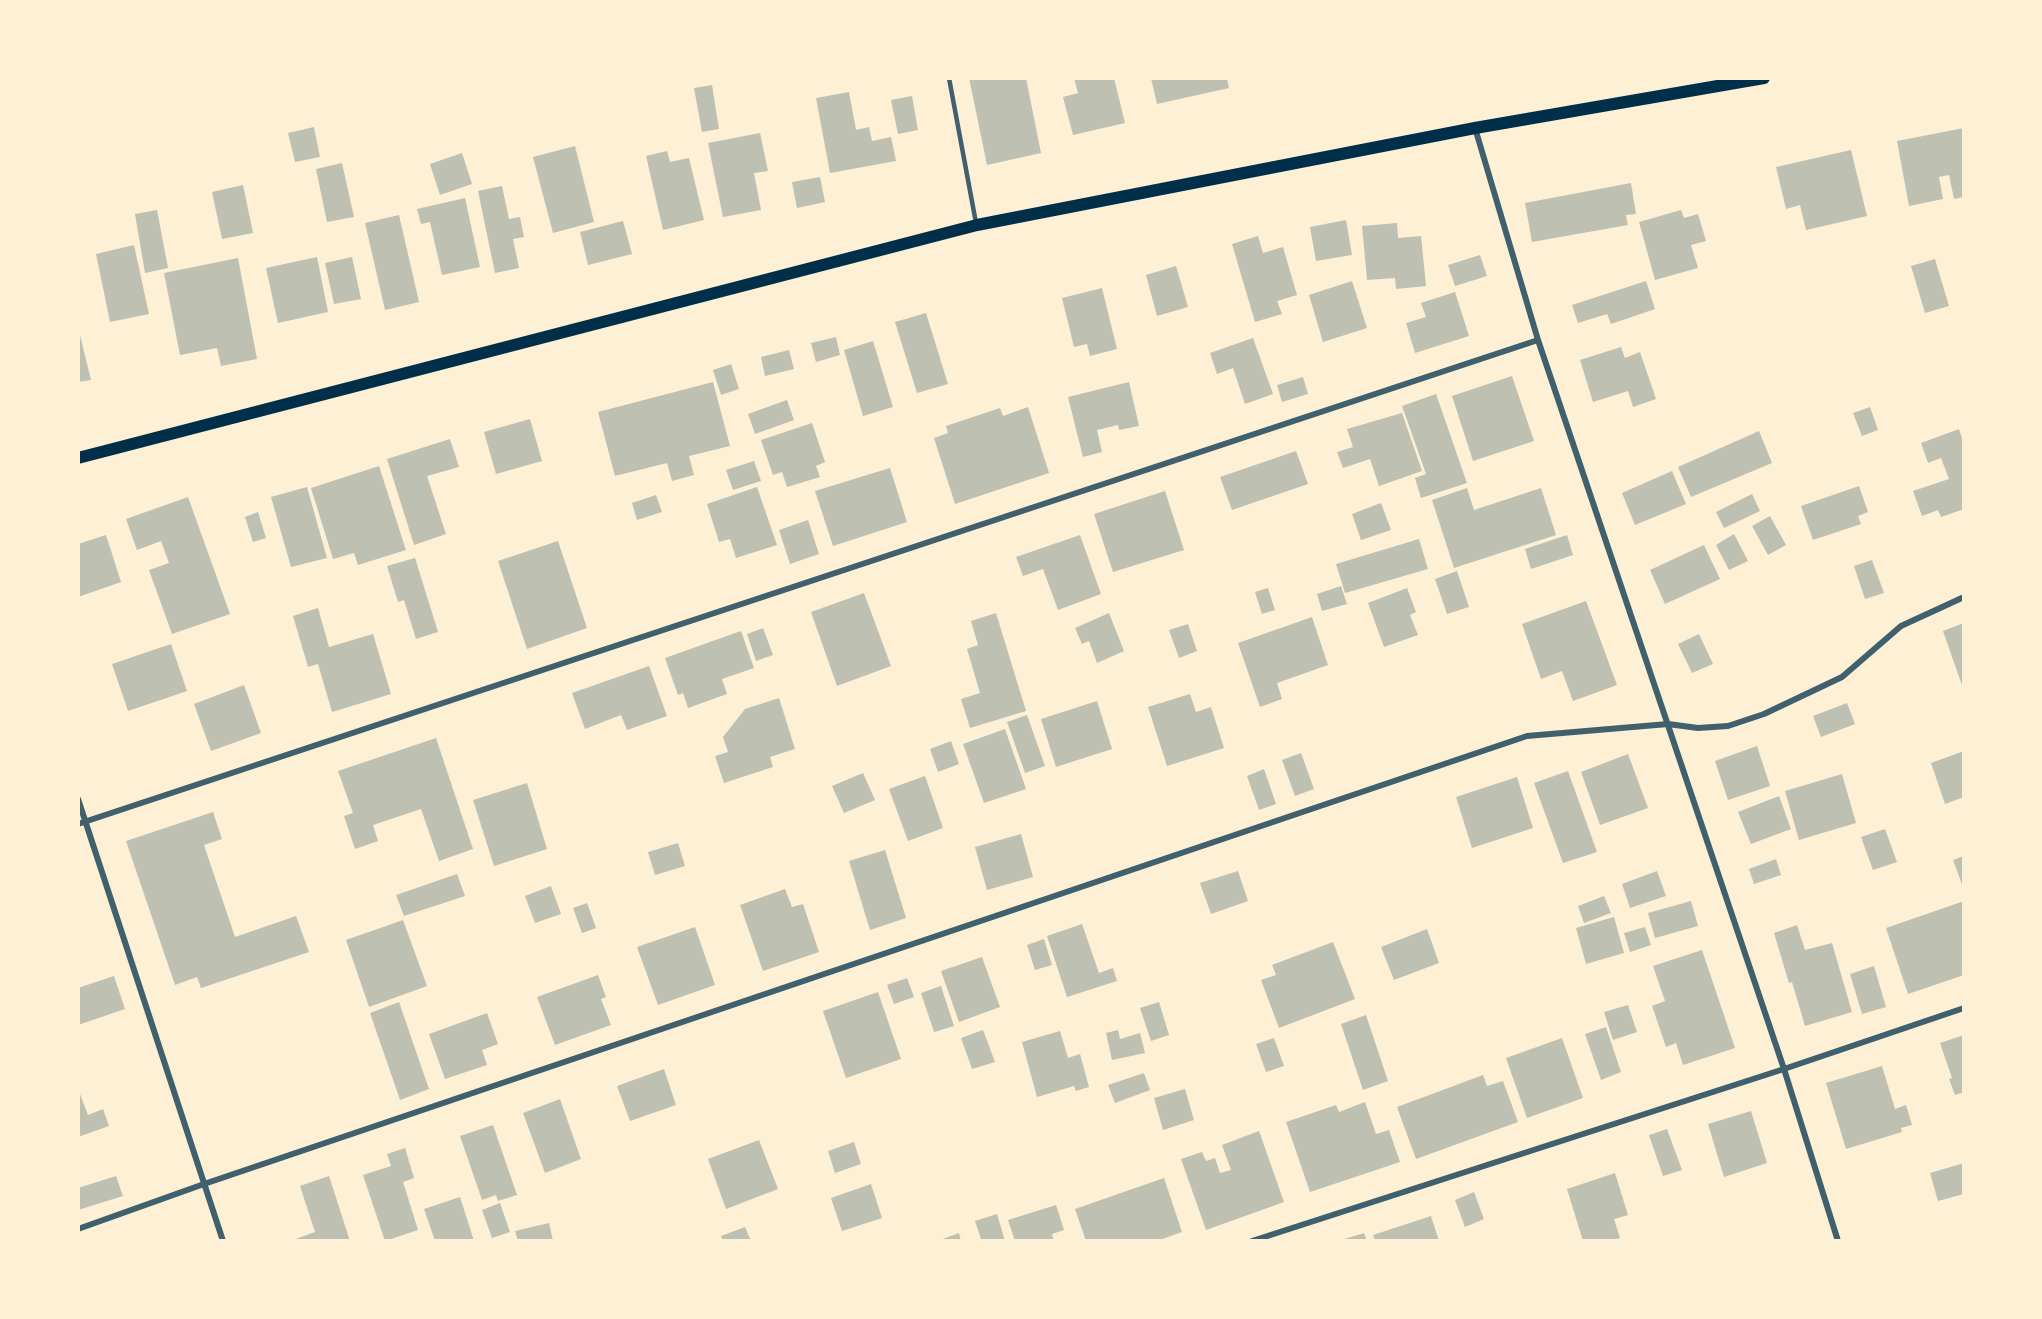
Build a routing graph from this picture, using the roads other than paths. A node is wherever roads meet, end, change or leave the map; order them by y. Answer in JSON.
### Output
{"nodes":[{"id":1,"x":949,"y":78,"type":"edge"},
{"id":2,"x":1764,"y":78,"type":"edge"},
{"id":3,"x":1475,"y":128,"type":"junction"},
{"id":4,"x":976,"y":225,"type":"junction"},
{"id":5,"x":1538,"y":340,"type":"junction"},
{"id":6,"x":78,"y":459,"type":"edge"},
{"id":7,"x":1964,"y":597,"type":"edge"},
{"id":8,"x":1668,"y":724,"type":"junction"},
{"id":9,"x":78,"y":799,"type":"edge"},
{"id":10,"x":81,"y":823,"type":"edge"},
{"id":11,"x":1964,"y":1008,"type":"edge"},
{"id":12,"x":1784,"y":1069,"type":"junction"},
{"id":13,"x":204,"y":1184,"type":"junction"},
{"id":14,"x":78,"y":1229,"type":"edge"},
{"id":15,"x":223,"y":1241,"type":"edge"},
{"id":16,"x":1252,"y":1241,"type":"edge"},
{"id":17,"x":1838,"y":1241,"type":"edge"}],
"edges":[{"from":1,"to":4,"type":"lane"},
{"from":2,"to":3,"type":"main road"},
{"from":3,"to":4,"type":"main road"},
{"from":3,"to":5,"type":"street"},
{"from":4,"to":6,"type":"main road"},
{"from":5,"to":8,"type":"street"},
{"from":5,"to":10,"type":"street"},
{"from":7,"to":8,"type":"street"},
{"from":8,"to":12,"type":"street"},
{"from":8,"to":13,"type":"street"},
{"from":9,"to":10,"type":"street"},
{"from":10,"to":13,"type":"street"},
{"from":11,"to":12,"type":"street"},
{"from":12,"to":16,"type":"street"},
{"from":12,"to":17,"type":"street"},
{"from":13,"to":14,"type":"street"},
{"from":13,"to":15,"type":"street"}]}
